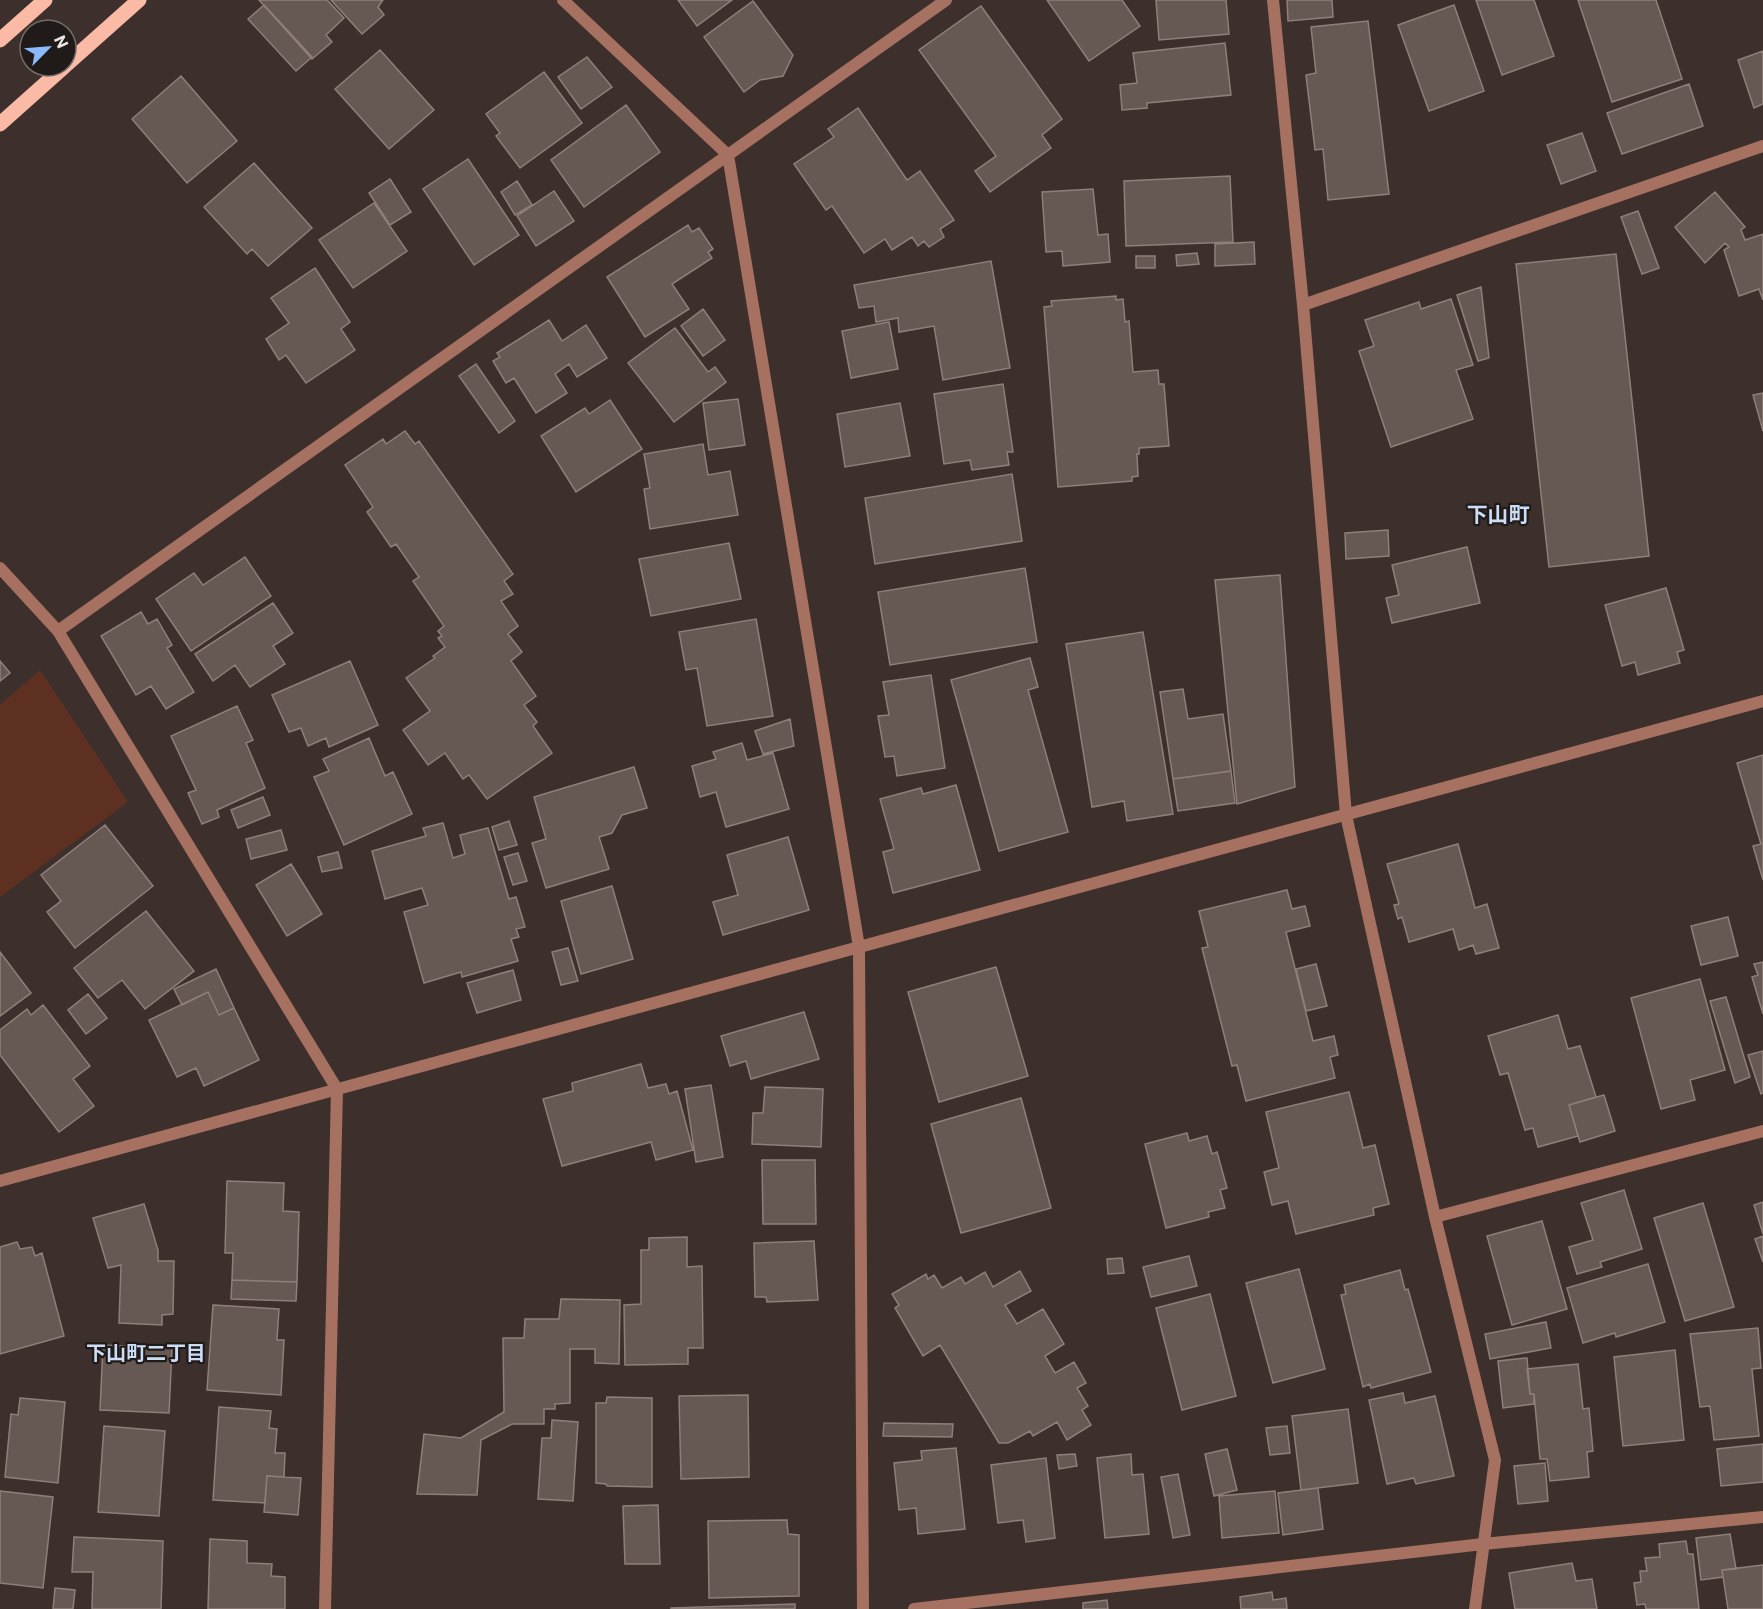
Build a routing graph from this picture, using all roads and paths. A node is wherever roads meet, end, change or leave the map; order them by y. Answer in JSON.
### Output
{"nodes":[{"id":1,"x":45,"y":0,"type":"edge"},
{"id":2,"x":139,"y":0,"type":"edge"},
{"id":3,"x":563,"y":0,"type":"edge"},
{"id":4,"x":946,"y":0,"type":"edge"},
{"id":5,"x":1273,"y":0,"type":"edge"},
{"id":6,"x":0,"y":40,"type":"edge"},
{"id":7,"x":78,"y":54,"type":"edge"},
{"id":8,"x":51,"y":78,"type":"edge"},
{"id":9,"x":0,"y":124,"type":"edge"},
{"id":10,"x":1763,"y":146,"type":"edge"},
{"id":11,"x":729,"y":155,"type":"junction"},
{"id":12,"x":1303,"y":305,"type":"junction"},
{"id":13,"x":0,"y":568,"type":"edge"},
{"id":14,"x":58,"y":631,"type":"junction"},
{"id":15,"x":1763,"y":701,"type":"edge"},
{"id":16,"x":1346,"y":815,"type":"junction"},
{"id":17,"x":859,"y":947,"type":"junction"},
{"id":18,"x":337,"y":1089,"type":"junction"},
{"id":19,"x":1763,"y":1131,"type":"edge"},
{"id":20,"x":0,"y":1181,"type":"edge"},
{"id":21,"x":1435,"y":1217,"type":"junction"},
{"id":22,"x":1763,"y":1517,"type":"edge"},
{"id":23,"x":1483,"y":1544,"type":"junction"},
{"id":24,"x":325,"y":1609,"type":"edge"},
{"id":25,"x":863,"y":1609,"type":"edge"},
{"id":26,"x":914,"y":1609,"type":"edge"},
{"id":27,"x":1475,"y":1609,"type":"edge"}],
"edges":[{"from":1,"to":6,"type":"main road"},
{"from":2,"to":7,"type":"main road"},
{"from":3,"to":11,"type":"street"},
{"from":4,"to":11,"type":"street"},
{"from":5,"to":12,"type":"street"},
{"from":8,"to":9,"type":"main road"},
{"from":10,"to":12,"type":"street"},
{"from":11,"to":14,"type":"street"},
{"from":11,"to":17,"type":"street"},
{"from":12,"to":16,"type":"street"},
{"from":13,"to":14,"type":"street"},
{"from":14,"to":18,"type":"street"},
{"from":15,"to":16,"type":"street"},
{"from":16,"to":17,"type":"street"},
{"from":16,"to":21,"type":"street"},
{"from":17,"to":18,"type":"street"},
{"from":17,"to":25,"type":"street"},
{"from":18,"to":20,"type":"street"},
{"from":18,"to":24,"type":"street"},
{"from":19,"to":21,"type":"street"},
{"from":21,"to":23,"type":"street"},
{"from":22,"to":23,"type":"street"},
{"from":23,"to":26,"type":"street"},
{"from":23,"to":27,"type":"street"}]}
